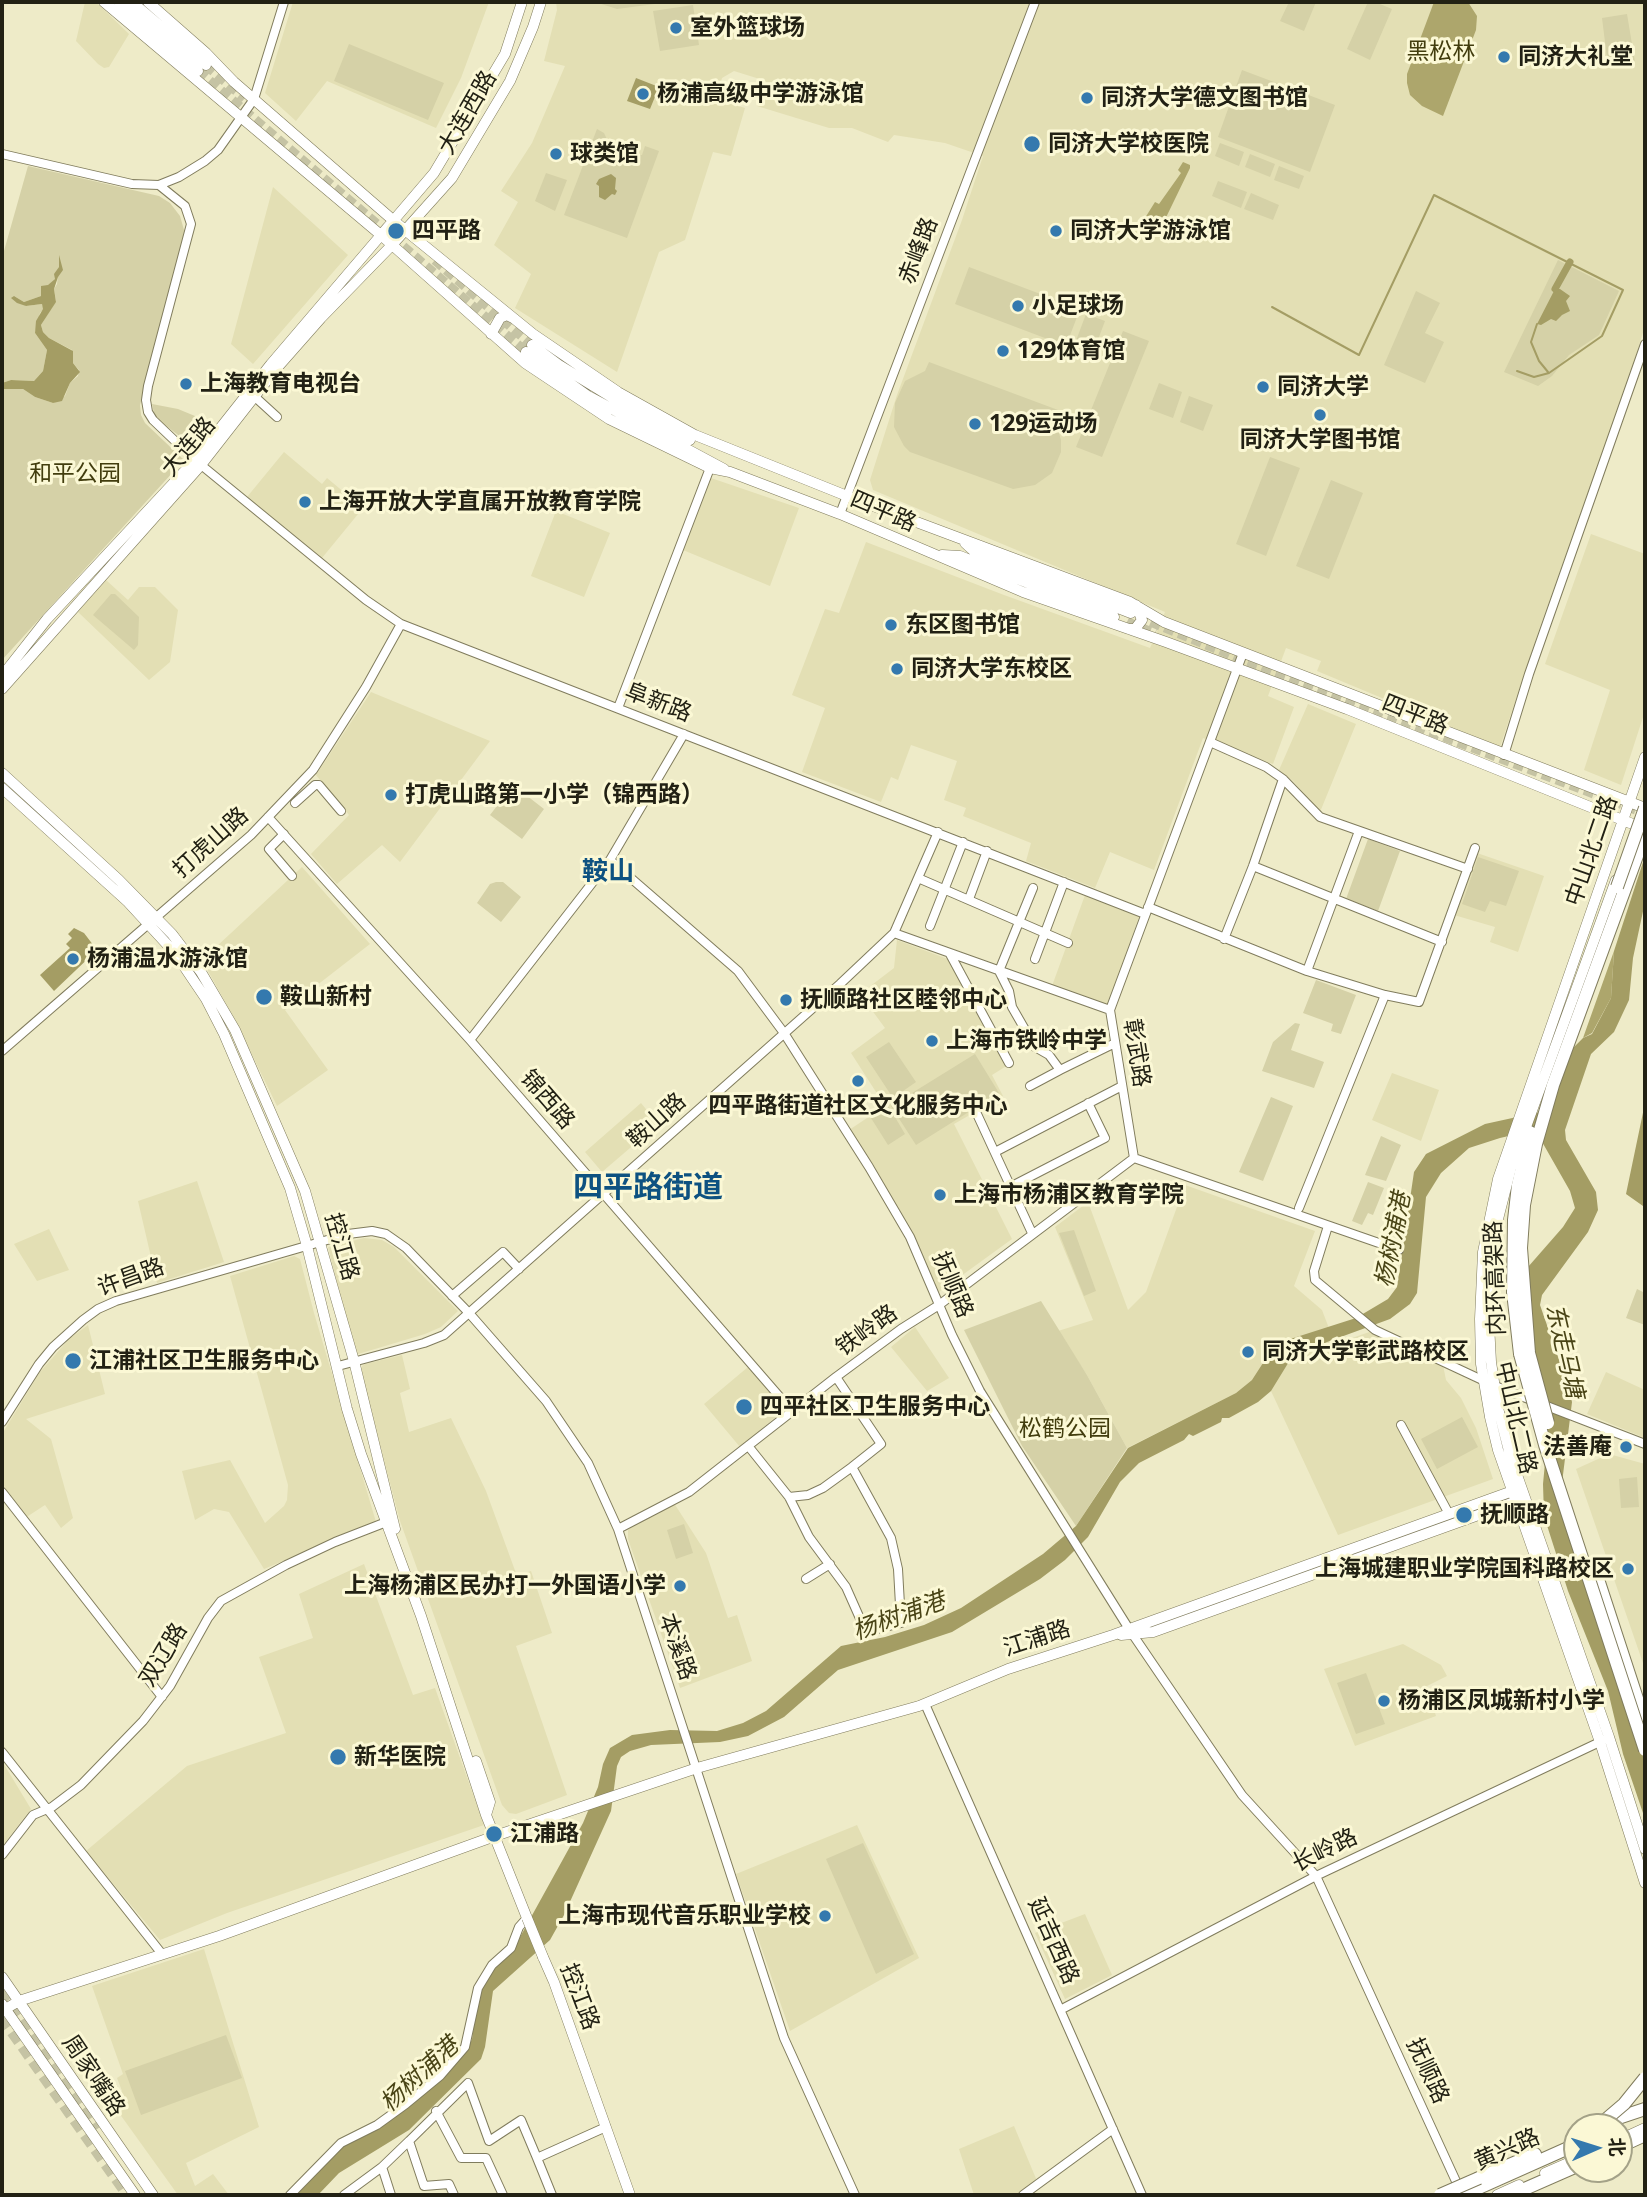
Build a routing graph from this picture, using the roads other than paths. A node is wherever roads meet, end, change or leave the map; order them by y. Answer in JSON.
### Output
{"nodes":[{"id":1,"x":104,"y":2,"type":"edge"},
{"id":2,"x":119,"y":2,"type":"edge"},
{"id":3,"x":132,"y":2,"type":"edge"},
{"id":4,"x":148,"y":2,"type":"edge"},
{"id":5,"x":284,"y":2,"type":"edge"},
{"id":6,"x":522,"y":2,"type":"edge"},
{"id":7,"x":541,"y":2,"type":"edge"},
{"id":8,"x":1035,"y":2,"type":"edge"},
{"id":9,"x":254,"y":99,"type":"junction"},
{"id":10,"x":242,"y":117,"type":"junction"},
{"id":11,"x":2,"y":154,"type":"edge"},
{"id":12,"x":159,"y":185,"type":"junction"},
{"id":13,"x":394,"y":221,"type":"junction"},
{"id":14,"x":405,"y":229,"type":"junction"},
{"id":15,"x":382,"y":236,"type":"junction"},
{"id":16,"x":391,"y":245,"type":"junction"},
{"id":17,"x":511,"y":317,"type":"junction"},
{"id":18,"x":491,"y":334,"type":"junction"},
{"id":19,"x":1645,"y":344,"type":"edge"},
{"id":20,"x":254,"y":396,"type":"junction"},
{"id":21,"x":277,"y":417,"type":"dead end"},
{"id":22,"x":722,"y":447,"type":"junction"},
{"id":23,"x":198,"y":463,"type":"junction"},
{"id":24,"x":710,"y":468,"type":"junction"},
{"id":25,"x":730,"y":472,"type":"junction"},
{"id":26,"x":847,"y":496,"type":"junction"},
{"id":27,"x":840,"y":514,"type":"junction"},
{"id":28,"x":1131,"y":618,"type":"junction"},
{"id":29,"x":401,"y":624,"type":"junction"},
{"id":30,"x":1243,"y":653,"type":"junction"},
{"id":31,"x":1237,"y":669,"type":"junction"},
{"id":32,"x":2,"y":676,"type":"edge"},
{"id":33,"x":2,"y":688,"type":"edge"},
{"id":34,"x":618,"y":708,"type":"junction"},
{"id":35,"x":684,"y":734,"type":"junction"},
{"id":36,"x":1210,"y":742,"type":"junction"},
{"id":37,"x":1504,"y":755,"type":"junction"},
{"id":38,"x":1645,"y":757,"type":"edge"},
{"id":39,"x":2,"y":773,"type":"edge"},
{"id":40,"x":1283,"y":779,"type":"junction"},
{"id":41,"x":2,"y":788,"type":"edge"},
{"id":42,"x":1629,"y":802,"type":"junction"},
{"id":43,"x":296,"y":803,"type":"dead end"},
{"id":44,"x":1645,"y":806,"type":"edge"},
{"id":45,"x":341,"y":811,"type":"dead end"},
{"id":46,"x":268,"y":817,"type":"junction"},
{"id":47,"x":1622,"y":819,"type":"junction"},
{"id":48,"x":1642,"y":829,"type":"edge"},
{"id":49,"x":1359,"y":831,"type":"junction"},
{"id":50,"x":938,"y":832,"type":"junction"},
{"id":51,"x":284,"y":834,"type":"junction"},
{"id":52,"x":963,"y":842,"type":"junction"},
{"id":53,"x":1475,"y":848,"type":"dead end"},
{"id":54,"x":987,"y":851,"type":"junction"},
{"id":55,"x":610,"y":860,"type":"junction"},
{"id":56,"x":1253,"y":866,"type":"junction"},
{"id":57,"x":1468,"y":869,"type":"junction"},
{"id":58,"x":292,"y":876,"type":"dead end"},
{"id":59,"x":918,"y":878,"type":"junction"},
{"id":60,"x":1064,"y":882,"type":"junction"},
{"id":61,"x":1033,"y":888,"type":"dead end"},
{"id":62,"x":945,"y":889,"type":"junction"},
{"id":63,"x":969,"y":899,"type":"junction"},
{"id":64,"x":1334,"y":900,"type":"junction"},
{"id":65,"x":1146,"y":911,"type":"junction"},
{"id":66,"x":157,"y":917,"type":"junction"},
{"id":67,"x":1018,"y":923,"type":"junction"},
{"id":68,"x":148,"y":926,"type":"junction"},
{"id":69,"x":930,"y":926,"type":"dead end"},
{"id":70,"x":894,"y":933,"type":"junction"},
{"id":71,"x":1045,"y":934,"type":"junction"},
{"id":72,"x":1224,"y":939,"type":"junction"},
{"id":73,"x":1442,"y":942,"type":"junction"},
{"id":74,"x":1068,"y":943,"type":"dead end"},
{"id":75,"x":950,"y":954,"type":"junction"},
{"id":76,"x":1035,"y":959,"type":"dead end"},
{"id":77,"x":999,"y":971,"type":"junction"},
{"id":78,"x":1307,"y":971,"type":"junction"},
{"id":79,"x":1385,"y":995,"type":"junction"},
{"id":80,"x":1110,"y":1010,"type":"junction"},
{"id":81,"x":783,"y":1033,"type":"junction"},
{"id":82,"x":470,"y":1040,"type":"junction"},
{"id":83,"x":1111,"y":1045,"type":"dead end"},
{"id":84,"x":2,"y":1051,"type":"edge"},
{"id":85,"x":1009,"y":1063,"type":"dead end"},
{"id":86,"x":1060,"y":1070,"type":"junction"},
{"id":87,"x":1030,"y":1086,"type":"dead end"},
{"id":88,"x":1122,"y":1086,"type":"junction"},
{"id":89,"x":1088,"y":1103,"type":"junction"},
{"id":90,"x":1525,"y":1112,"type":"junction"},
{"id":91,"x":978,"y":1114,"type":"dead end"},
{"id":92,"x":995,"y":1152,"type":"junction"},
{"id":93,"x":1134,"y":1158,"type":"junction"},
{"id":94,"x":1010,"y":1186,"type":"junction"},
{"id":95,"x":603,"y":1195,"type":"junction"},
{"id":96,"x":1298,"y":1208,"type":"dead end"},
{"id":97,"x":1328,"y":1226,"type":"junction"},
{"id":98,"x":1032,"y":1233,"type":"junction"},
{"id":99,"x":320,"y":1242,"type":"junction"},
{"id":100,"x":307,"y":1246,"type":"junction"},
{"id":101,"x":1399,"y":1251,"type":"dead end"},
{"id":102,"x":519,"y":1269,"type":"junction"},
{"id":103,"x":452,"y":1296,"type":"junction"},
{"id":104,"x":939,"y":1305,"type":"junction"},
{"id":105,"x":469,"y":1313,"type":"junction"},
{"id":106,"x":354,"y":1361,"type":"junction"},
{"id":107,"x":338,"y":1366,"type":"junction"},
{"id":108,"x":836,"y":1377,"type":"junction"},
{"id":109,"x":1484,"y":1381,"type":"junction"},
{"id":110,"x":1495,"y":1386,"type":"junction"},
{"id":111,"x":792,"y":1411,"type":"junction"},
{"id":112,"x":2,"y":1423,"type":"edge"},
{"id":113,"x":1401,"y":1425,"type":"dead end"},
{"id":114,"x":1645,"y":1444,"type":"edge"},
{"id":115,"x":750,"y":1447,"type":"junction"},
{"id":116,"x":852,"y":1466,"type":"junction"},
{"id":117,"x":2,"y":1492,"type":"edge"},
{"id":118,"x":1518,"y":1495,"type":"junction"},
{"id":119,"x":789,"y":1497,"type":"junction"},
{"id":120,"x":1449,"y":1514,"type":"dead end"},
{"id":121,"x":388,"y":1521,"type":"junction"},
{"id":122,"x":618,"y":1529,"type":"junction"},
{"id":123,"x":830,"y":1563,"type":"junction"},
{"id":124,"x":1594,"y":1567,"type":"junction"},
{"id":125,"x":806,"y":1579,"type":"dead end"},
{"id":126,"x":1131,"y":1631,"type":"junction"},
{"id":127,"x":162,"y":1697,"type":"junction"},
{"id":128,"x":925,"y":1704,"type":"junction"},
{"id":129,"x":1645,"y":1706,"type":"edge"},
{"id":130,"x":1645,"y":1723,"type":"edge"},
{"id":131,"x":1604,"y":1740,"type":"junction"},
{"id":132,"x":1645,"y":1750,"type":"edge"},
{"id":133,"x":2,"y":1752,"type":"edge"},
{"id":134,"x":697,"y":1768,"type":"junction"},
{"id":135,"x":46,"y":1810,"type":"junction"},
{"id":136,"x":495,"y":1836,"type":"junction"},
{"id":137,"x":1645,"y":1849,"type":"edge"},
{"id":138,"x":2,"y":1855,"type":"edge"},
{"id":139,"x":1316,"y":1876,"type":"junction"},
{"id":140,"x":1645,"y":1883,"type":"edge"},
{"id":141,"x":527,"y":1918,"type":"junction"},
{"id":142,"x":162,"y":1954,"type":"junction"},
{"id":143,"x":2,"y":1977,"type":"edge"},
{"id":144,"x":2,"y":1998,"type":"edge"},
{"id":145,"x":19,"y":2001,"type":"junction"},
{"id":146,"x":3,"y":2008,"type":"edge"},
{"id":147,"x":1062,"y":2010,"type":"junction"},
{"id":148,"x":1645,"y":2078,"type":"edge"},
{"id":149,"x":1645,"y":2092,"type":"edge"},
{"id":150,"x":436,"y":2112,"type":"junction"},
{"id":151,"x":1613,"y":2113,"type":"edge"},
{"id":152,"x":1623,"y":2113,"type":"edge"},
{"id":153,"x":606,"y":2127,"type":"junction"},
{"id":154,"x":1113,"y":2129,"type":"junction"},
{"id":155,"x":409,"y":2141,"type":"junction"},
{"id":156,"x":1563,"y":2145,"type":"edge"},
{"id":157,"x":1563,"y":2150,"type":"edge"},
{"id":158,"x":537,"y":2158,"type":"junction"},
{"id":159,"x":1563,"y":2159,"type":"edge"},
{"id":160,"x":1563,"y":2165,"type":"edge"},
{"id":161,"x":382,"y":2167,"type":"junction"},
{"id":162,"x":1563,"y":2172,"type":"edge"},
{"id":163,"x":1460,"y":2194,"type":"edge"},
{"id":164,"x":135,"y":2195,"type":"edge"},
{"id":165,"x":153,"y":2195,"type":"edge"},
{"id":166,"x":290,"y":2195,"type":"edge"},
{"id":167,"x":344,"y":2195,"type":"edge"},
{"id":168,"x":391,"y":2195,"type":"edge"},
{"id":169,"x":454,"y":2195,"type":"edge"},
{"id":170,"x":503,"y":2195,"type":"edge"},
{"id":171,"x":552,"y":2195,"type":"edge"},
{"id":172,"x":630,"y":2195,"type":"edge"},
{"id":173,"x":855,"y":2195,"type":"edge"},
{"id":174,"x":1023,"y":2195,"type":"edge"},
{"id":175,"x":1142,"y":2195,"type":"edge"},
{"id":176,"x":1440,"y":2195,"type":"edge"},
{"id":177,"x":1483,"y":2195,"type":"edge"},
{"id":178,"x":1497,"y":2195,"type":"edge"},
{"id":179,"x":1511,"y":2195,"type":"edge"}],
"edges":[{"from":1,"to":10,"type":"main road","name":"四平路"},
{"from":2,"to":3,"type":"main road"},
{"from":4,"to":9,"type":"main road","name":"四平路"},
{"from":5,"to":9,"type":"street"},
{"from":6,"to":13,"type":"main road","name":"大连西路"},
{"from":7,"to":14,"type":"main road","name":"大连西路"},
{"from":8,"to":26,"type":"street","name":"赤峰路"},
{"from":9,"to":10,"type":"street"},
{"from":9,"to":13,"type":"main road","name":"四平路"},
{"from":10,"to":12,"type":"street"},
{"from":10,"to":15,"type":"main road","name":"四平路"},
{"from":11,"to":12,"type":"street"},
{"from":12,"to":23,"type":"street","name":"阜新路"},
{"from":13,"to":14,"type":"main road","name":"四平路"},
{"from":13,"to":15,"type":"main road","name":"大连西路"},
{"from":14,"to":16,"type":"main road","name":"大连路"},
{"from":14,"to":17,"type":"main road","name":"四平路"},
{"from":15,"to":16,"type":"main road","name":"四平路"},
{"from":15,"to":23,"type":"main road","name":"大连路"},
{"from":16,"to":18,"type":"main road","name":"四平路"},
{"from":16,"to":20,"type":"main road","name":"大连路"},
{"from":17,"to":18,"type":"main road"},
{"from":17,"to":22,"type":"main road","name":"四平路"},
{"from":18,"to":24,"type":"main road","name":"四平路"},
{"from":19,"to":37,"type":"street"},
{"from":20,"to":21,"type":"street"},
{"from":20,"to":23,"type":"main road","name":"大连路"},
{"from":22,"to":25,"type":"main road"},
{"from":22,"to":26,"type":"main road","name":"四平路"},
{"from":23,"to":29,"type":"street","name":"阜新路"},
{"from":23,"to":32,"type":"main road","name":"大连路"},
{"from":23,"to":33,"type":"main road","name":"大连路"},
{"from":24,"to":25,"type":"main road","name":"四平路"},
{"from":24,"to":34,"type":"street"},
{"from":25,"to":27,"type":"main road","name":"四平路"},
{"from":26,"to":27,"type":"street","name":"赤峰路"},
{"from":26,"to":28,"type":"main road","name":"四平路"},
{"from":27,"to":28,"type":"main road","name":"四平路"},
{"from":28,"to":30,"type":"main road","name":"四平路"},
{"from":28,"to":31,"type":"main road","name":"四平路"},
{"from":29,"to":34,"type":"street","name":"阜新路"},
{"from":29,"to":46,"type":"street","name":"打虎山路"},
{"from":30,"to":31,"type":"street","name":"彰武路"},
{"from":30,"to":37,"type":"main road","name":"四平路"},
{"from":31,"to":36,"type":"street","name":"彰武路"},
{"from":31,"to":47,"type":"main road","name":"四平路"},
{"from":34,"to":35,"type":"street","name":"阜新路"},
{"from":35,"to":50,"type":"street","name":"阜新路"},
{"from":35,"to":55,"type":"street"},
{"from":36,"to":40,"type":"street"},
{"from":36,"to":65,"type":"street","name":"彰武路"},
{"from":37,"to":42,"type":"main road","name":"四平路"},
{"from":38,"to":42,"type":"main road","name":"中山北二路"},
{"from":39,"to":66,"type":"main road","name":"控江路"},
{"from":40,"to":49,"type":"street"},
{"from":40,"to":56,"type":"street"},
{"from":41,"to":68,"type":"main road","name":"控江路"},
{"from":42,"to":44,"type":"main road","name":"四平路"},
{"from":42,"to":47,"type":"main road","name":"中山北二路"},
{"from":43,"to":45,"type":"street"},
{"from":44,"to":48,"type":"main road","name":"中山北二路"},
{"from":44,"to":132,"type":"highway","name":"内环高架路","bridge":true},
{"from":46,"to":51,"type":"street","name":"锦西路"},
{"from":46,"to":66,"type":"street","name":"打虎山路"},
{"from":47,"to":48,"type":"main road","name":"四平路"},
{"from":47,"to":90,"type":"main road","name":"中山北二路"},
{"from":48,"to":90,"type":"main road","name":"中山北二路"},
{"from":48,"to":124,"type":"highway","name":"内环高架路","bridge":true},
{"from":49,"to":57,"type":"street"},
{"from":49,"to":64,"type":"street"},
{"from":50,"to":52,"type":"street","name":"阜新路"},
{"from":50,"to":59,"type":"street","name":"鞍山路"},
{"from":51,"to":58,"type":"street"},
{"from":51,"to":82,"type":"street","name":"锦西路"},
{"from":52,"to":54,"type":"street","name":"阜新路"},
{"from":52,"to":62,"type":"street"},
{"from":53,"to":57,"type":"street"},
{"from":54,"to":60,"type":"street","name":"阜新路"},
{"from":54,"to":63,"type":"street"},
{"from":55,"to":81,"type":"street","name":"抚顺路"},
{"from":55,"to":82,"type":"street"},
{"from":56,"to":64,"type":"street"},
{"from":56,"to":72,"type":"street"},
{"from":57,"to":73,"type":"street"},
{"from":59,"to":62,"type":"street"},
{"from":59,"to":70,"type":"street","name":"鞍山路"},
{"from":60,"to":65,"type":"street","name":"阜新路"},
{"from":60,"to":71,"type":"street"},
{"from":61,"to":67,"type":"street"},
{"from":62,"to":63,"type":"street"},
{"from":62,"to":69,"type":"street"},
{"from":63,"to":67,"type":"street"},
{"from":64,"to":73,"type":"street"},
{"from":64,"to":78,"type":"street"},
{"from":65,"to":72,"type":"street","name":"阜新路"},
{"from":65,"to":80,"type":"street","name":"彰武路"},
{"from":66,"to":68,"type":"street","name":"打虎山路"},
{"from":66,"to":99,"type":"main road","name":"控江路"},
{"from":67,"to":71,"type":"street"},
{"from":67,"to":77,"type":"street"},
{"from":68,"to":84,"type":"street","name":"打虎山路"},
{"from":68,"to":100,"type":"main road","name":"控江路"},
{"from":70,"to":75,"type":"street"},
{"from":70,"to":81,"type":"street","name":"鞍山路"},
{"from":71,"to":74,"type":"street"},
{"from":71,"to":76,"type":"street"},
{"from":72,"to":78,"type":"street","name":"阜新路"},
{"from":73,"to":79,"type":"street","name":"阜新路"},
{"from":75,"to":77,"type":"street"},
{"from":75,"to":85,"type":"street"},
{"from":77,"to":80,"type":"street"},
{"from":77,"to":86,"type":"street"},
{"from":78,"to":79,"type":"street","name":"阜新路"},
{"from":79,"to":96,"type":"street"},
{"from":80,"to":88,"type":"street","name":"彰武路"},
{"from":81,"to":95,"type":"street","name":"鞍山路"},
{"from":81,"to":104,"type":"street","name":"抚顺路"},
{"from":82,"to":95,"type":"street","name":"锦西路"},
{"from":83,"to":86,"type":"street"},
{"from":86,"to":87,"type":"street"},
{"from":88,"to":89,"type":"street"},
{"from":88,"to":93,"type":"street","name":"彰武路"},
{"from":89,"to":92,"type":"street"},
{"from":89,"to":94,"type":"street"},
{"from":90,"to":109,"type":"main road","name":"中山北二路"},
{"from":90,"to":110,"type":"main road","name":"中山北二路"},
{"from":91,"to":92,"type":"street"},
{"from":92,"to":94,"type":"street"},
{"from":93,"to":97,"type":"street"},
{"from":93,"to":98,"type":"street","name":"铁岭路"},
{"from":94,"to":98,"type":"street"},
{"from":95,"to":102,"type":"street","name":"鞍山路"},
{"from":95,"to":111,"type":"street","name":"锦西路"},
{"from":97,"to":101,"type":"street"},
{"from":97,"to":109,"type":"street"},
{"from":98,"to":104,"type":"street","name":"铁岭路"},
{"from":99,"to":100,"type":"street","name":"许昌路"},
{"from":99,"to":103,"type":"street","name":"本溪路"},
{"from":99,"to":106,"type":"main road","name":"控江路"},
{"from":100,"to":107,"type":"main road","name":"控江路"},
{"from":100,"to":112,"type":"street","name":"许昌路"},
{"from":102,"to":103,"type":"street"},
{"from":102,"to":105,"type":"street","name":"鞍山路"},
{"from":103,"to":105,"type":"street","name":"本溪路"},
{"from":104,"to":108,"type":"street","name":"铁岭路"},
{"from":104,"to":126,"type":"street","name":"抚顺路"},
{"from":105,"to":106,"type":"street","name":"鞍山路"},
{"from":105,"to":122,"type":"street","name":"本溪路"},
{"from":106,"to":107,"type":"street","name":"鞍山路"},
{"from":106,"to":121,"type":"main road","name":"控江路"},
{"from":107,"to":121,"type":"main road","name":"控江路"},
{"from":108,"to":111,"type":"street","name":"铁岭路"},
{"from":108,"to":116,"type":"street"},
{"from":109,"to":110,"type":"street"},
{"from":109,"to":118,"type":"main road","name":"中山北二路"},
{"from":110,"to":114,"type":"street"},
{"from":110,"to":118,"type":"main road","name":"中山北二路"},
{"from":111,"to":115,"type":"street","name":"铁岭路"},
{"from":113,"to":120,"type":"street"},
{"from":115,"to":119,"type":"street"},
{"from":115,"to":122,"type":"street","name":"铁岭路"},
{"from":116,"to":119,"type":"street"},
{"from":116,"to":123,"type":"street"},
{"from":117,"to":127,"type":"street"},
{"from":118,"to":126,"type":"main road","name":"江浦路"},
{"from":118,"to":131,"type":"main road","name":"中山北二路"},
{"from":119,"to":123,"type":"street"},
{"from":121,"to":127,"type":"street","name":"双辽路"},
{"from":121,"to":136,"type":"main road","name":"控江路"},
{"from":122,"to":134,"type":"street","name":"本溪路"},
{"from":123,"to":125,"type":"street"},
{"from":124,"to":129,"type":"highway"},
{"from":124,"to":130,"type":"highway","name":"内环高架路"},
{"from":126,"to":128,"type":"main road","name":"江浦路"},
{"from":126,"to":139,"type":"street","name":"抚顺路"},
{"from":127,"to":135,"type":"street","name":"双辽路"},
{"from":128,"to":134,"type":"main road","name":"江浦路"},
{"from":128,"to":147,"type":"street","name":"延吉西路"},
{"from":131,"to":137,"type":"main road","name":"中山北二路"},
{"from":131,"to":139,"type":"street","name":"长岭路"},
{"from":131,"to":140,"type":"main road","name":"中山北二路"},
{"from":133,"to":135,"type":"street"},
{"from":134,"to":136,"type":"main road","name":"江浦路"},
{"from":134,"to":173,"type":"street","name":"本溪路"},
{"from":135,"to":138,"type":"street","name":"双辽路"},
{"from":135,"to":142,"type":"street"},
{"from":136,"to":141,"type":"main road","name":"控江路"},
{"from":136,"to":142,"type":"main road","name":"江浦路"},
{"from":139,"to":147,"type":"street","name":"长岭路"},
{"from":139,"to":163,"type":"street","name":"抚顺路"},
{"from":141,"to":153,"type":"main road","name":"控江路","bridge":true},
{"from":141,"to":166,"type":"street"},
{"from":142,"to":145,"type":"main road","name":"江浦路"},
{"from":143,"to":145,"type":"main road","name":"周家嘴路"},
{"from":144,"to":145,"type":"main road","name":"江浦路"},
{"from":145,"to":146,"type":"main road","name":"江浦路"},
{"from":145,"to":165,"type":"main road","name":"周家嘴路"},
{"from":146,"to":164,"type":"main road","name":"周家嘴路"},
{"from":147,"to":154,"type":"street","name":"延吉西路"},
{"from":148,"to":151,"type":"highway","bridge":true},
{"from":149,"to":152,"type":"highway"},
{"from":150,"to":155,"type":"street"},
{"from":150,"to":158,"type":"street"},
{"from":150,"to":170,"type":"street"},
{"from":153,"to":158,"type":"street"},
{"from":153,"to":172,"type":"main road","name":"控江路"},
{"from":154,"to":174,"type":"street"},
{"from":154,"to":175,"type":"street","name":"延吉西路"},
{"from":155,"to":161,"type":"street"},
{"from":155,"to":169,"type":"street"},
{"from":156,"to":176,"type":"highway","bridge":true},
{"from":157,"to":163,"type":"highway"},
{"from":158,"to":171,"type":"street"},
{"from":159,"to":177,"type":"highway"},
{"from":160,"to":178,"type":"main road","name":"黄兴路"},
{"from":161,"to":167,"type":"street"},
{"from":161,"to":168,"type":"street"},
{"from":162,"to":179,"type":"highway"}]}
